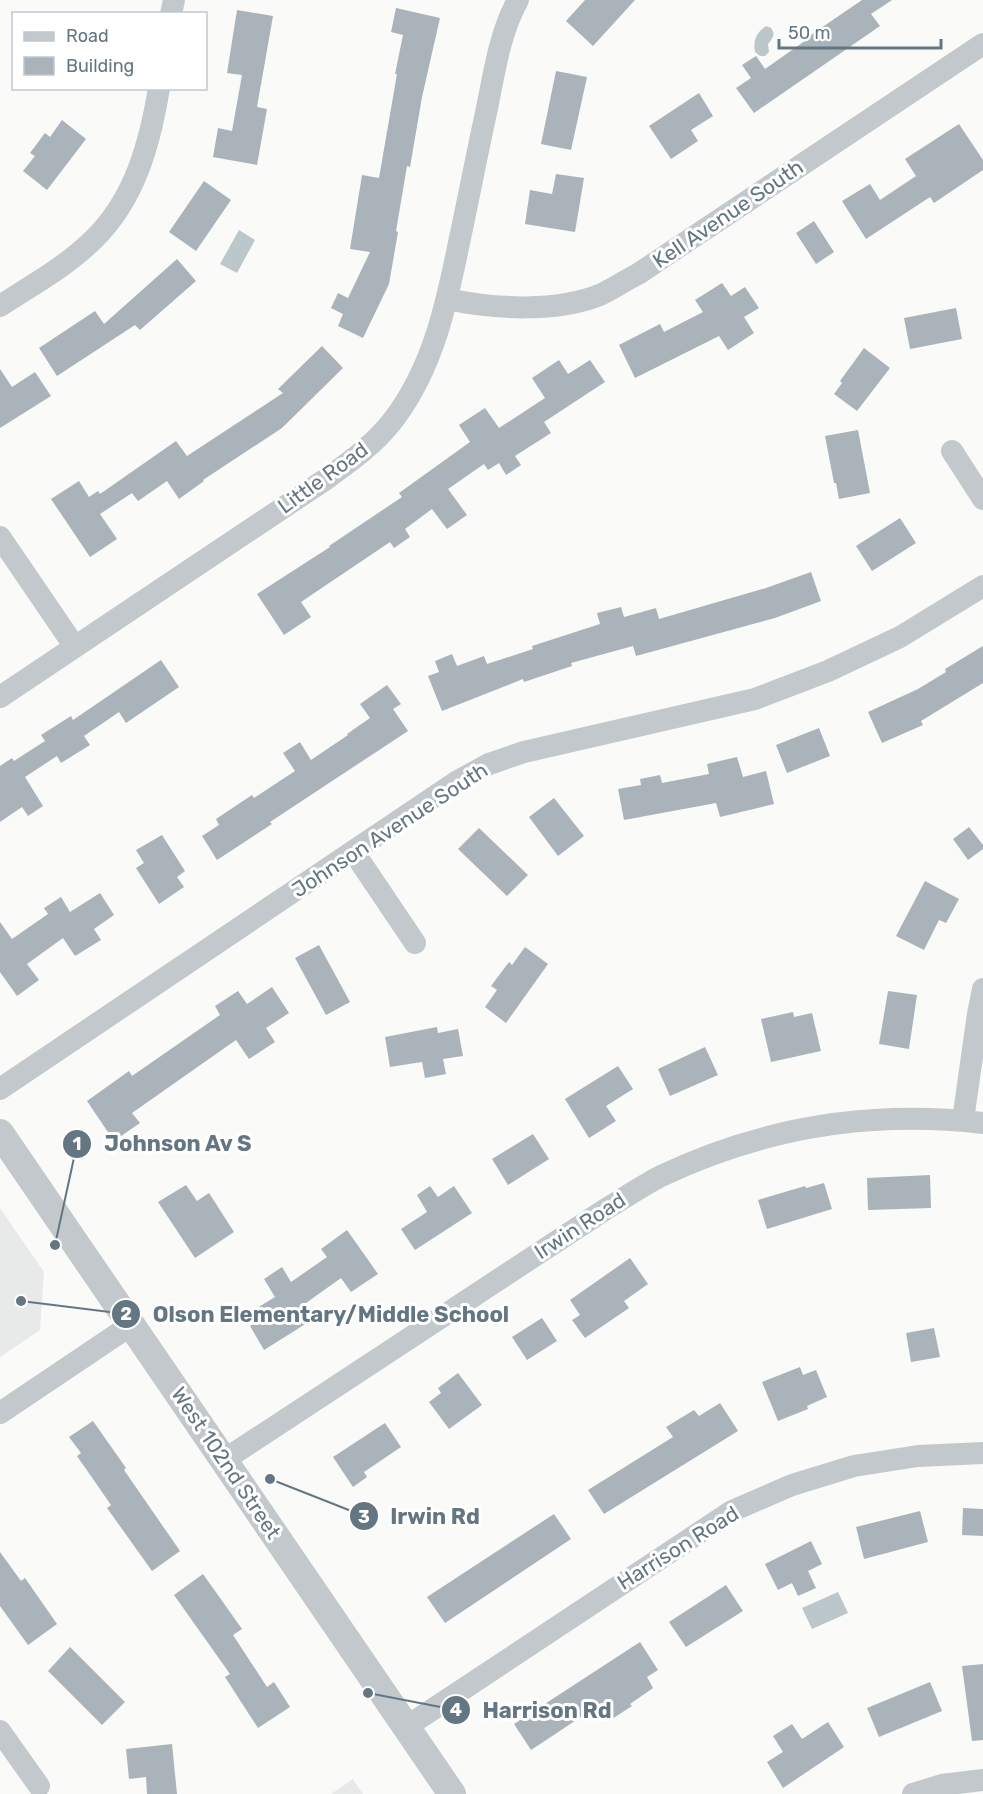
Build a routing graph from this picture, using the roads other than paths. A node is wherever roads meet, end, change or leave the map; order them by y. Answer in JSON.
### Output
{"nodes":[{"id":1,"x":518,"y":0,"type":"edge"},
{"id":2,"x":983,"y":44,"type":"edge"},
{"id":3,"x":159,"y":90,"type":"edge"},
{"id":4,"x":447,"y":299,"type":"junction"},
{"id":5,"x":0,"y":306,"type":"edge"},
{"id":6,"x":952,"y":451,"type":"dead end"},
{"id":7,"x":983,"y":499,"type":"edge"},
{"id":8,"x":0,"y":537,"type":"edge"},
{"id":9,"x":983,"y":586,"type":"edge"},
{"id":10,"x":75,"y":647,"type":"junction"},
{"id":11,"x":0,"y":697,"type":"edge"},
{"id":12,"x":353,"y":851,"type":"junction"},
{"id":13,"x":415,"y":943,"type":"dead end"},
{"id":14,"x":983,"y":989,"type":"edge"},
{"id":15,"x":0,"y":1089,"type":"edge"},
{"id":16,"x":973,"y":1121,"type":"edge"},
{"id":17,"x":0,"y":1132,"type":"edge"},
{"id":18,"x":131,"y":1325,"type":"junction"},
{"id":19,"x":0,"y":1413,"type":"edge"},
{"id":20,"x":983,"y":1453,"type":"edge"},
{"id":21,"x":224,"y":1460,"type":"junction"},
{"id":22,"x":406,"y":1726,"type":"junction"},
{"id":23,"x":0,"y":1731,"type":"edge"},
{"id":24,"x":983,"y":1780,"type":"edge"},
{"id":25,"x":39,"y":1786,"type":"dead end"},
{"id":26,"x":452,"y":1794,"type":"edge"},
{"id":27,"x":913,"y":1794,"type":"edge"}],
"edges":[{"from":1,"to":4,"type":"street","name":"Little Road"},
{"from":2,"to":4,"type":"street","name":"Kell Avenue South"},
{"from":3,"to":5,"type":"street"},
{"from":4,"to":10,"type":"street","name":"Little Road"},
{"from":6,"to":7,"type":"street"},
{"from":8,"to":10,"type":"street"},
{"from":9,"to":12,"type":"street","name":"Johnson Avenue South"},
{"from":10,"to":11,"type":"street","name":"Little Road"},
{"from":12,"to":13,"type":"street"},
{"from":12,"to":15,"type":"street","name":"Johnson Avenue South"},
{"from":14,"to":16,"type":"street"},
{"from":16,"to":21,"type":"street","name":"Irwin Road"},
{"from":17,"to":18,"type":"street","name":"West 102nd Street"},
{"from":18,"to":19,"type":"street"},
{"from":18,"to":21,"type":"street","name":"West 102nd Street"},
{"from":20,"to":22,"type":"street","name":"Harrison Road"},
{"from":21,"to":22,"type":"street","name":"West 102nd Street"},
{"from":22,"to":26,"type":"street","name":"West 102nd Street"},
{"from":23,"to":25,"type":"street"},
{"from":24,"to":27,"type":"street"}]}
